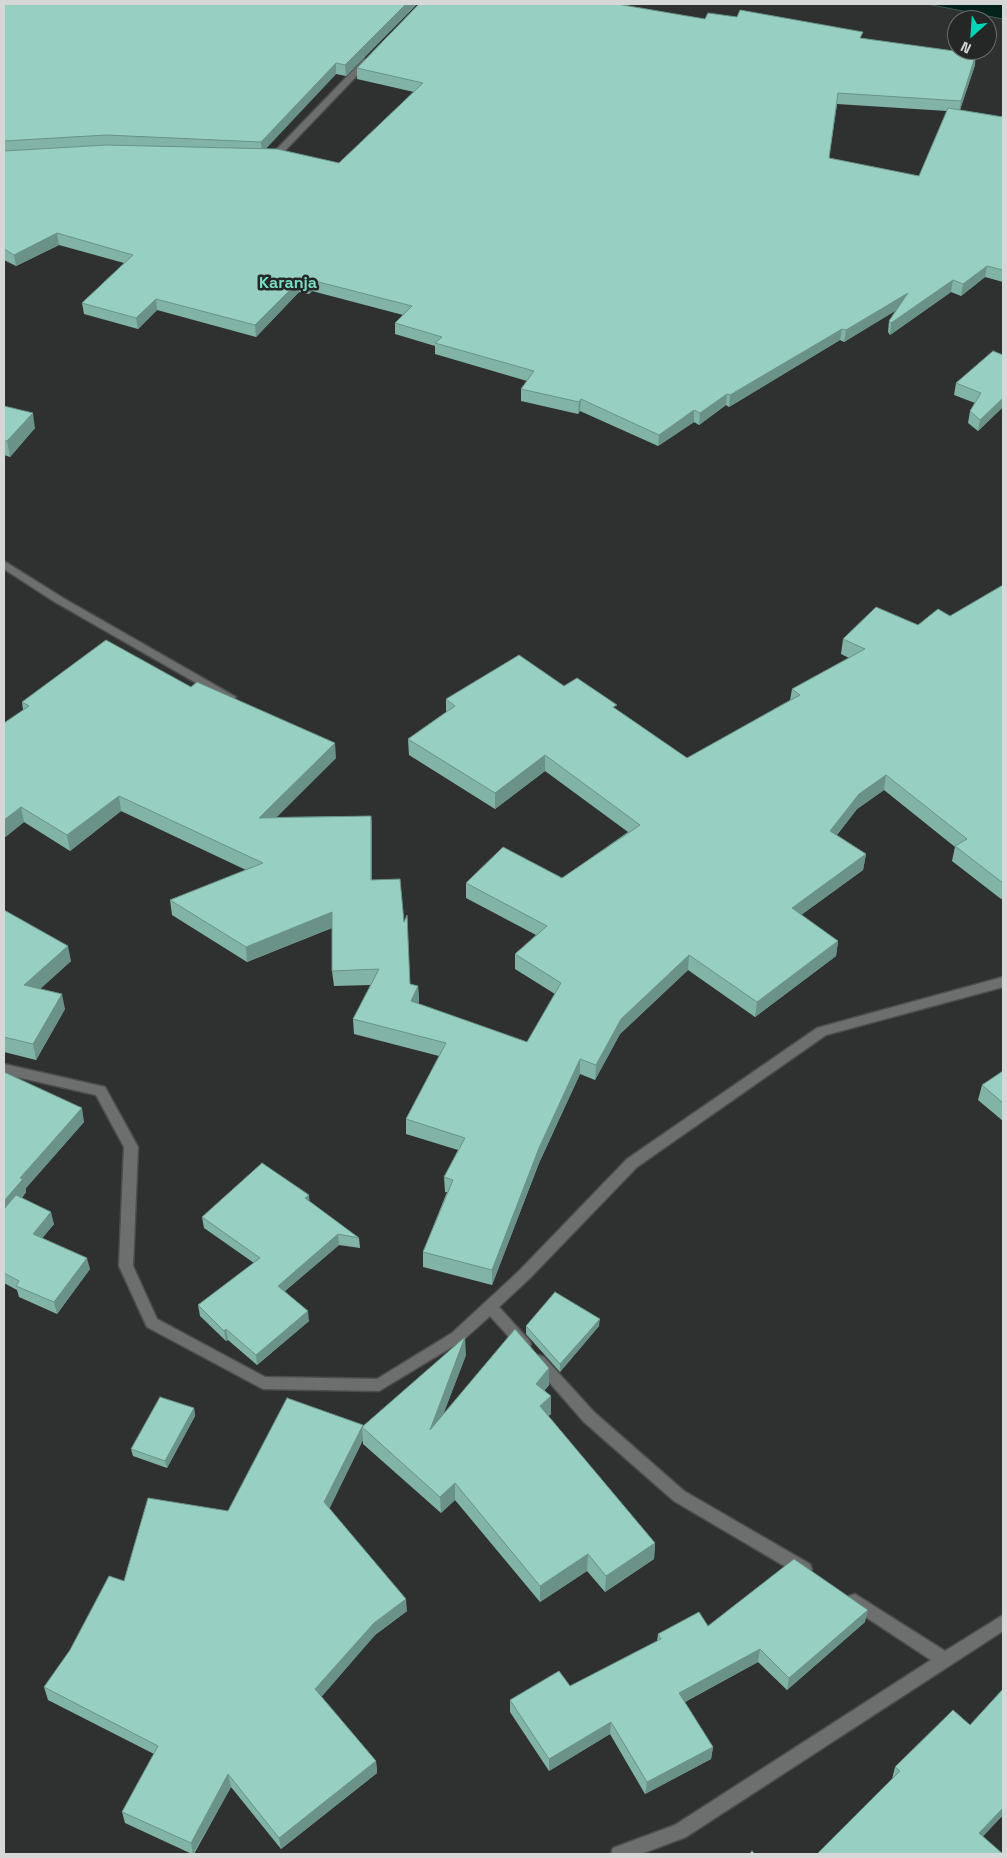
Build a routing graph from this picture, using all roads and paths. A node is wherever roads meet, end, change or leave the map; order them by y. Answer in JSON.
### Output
{"nodes":[{"id":1,"x":376,"y":53,"type":"edge"},
{"id":2,"x":254,"y":157,"type":"edge"},
{"id":3,"x":4,"y":564,"type":"edge"},
{"id":4,"x":230,"y":697,"type":"edge"},
{"id":5,"x":1003,"y":982,"type":"edge"},
{"id":6,"x":4,"y":1069,"type":"edge"},
{"id":7,"x":490,"y":1306,"type":"junction"},
{"id":8,"x":817,"y":1576,"type":"edge"},
{"id":9,"x":841,"y":1592,"type":"edge"},
{"id":10,"x":1003,"y":1622,"type":"edge"},
{"id":11,"x":944,"y":1660,"type":"junction"},
{"id":12,"x":619,"y":1854,"type":"edge"}],
"edges":[{"from":1,"to":2,"type":"street"},
{"from":3,"to":4,"type":"street"},
{"from":5,"to":7,"type":"street"},
{"from":6,"to":7,"type":"street"},
{"from":7,"to":8,"type":"street"},
{"from":9,"to":11,"type":"street"},
{"from":10,"to":11,"type":"street"},
{"from":11,"to":12,"type":"street"}]}
